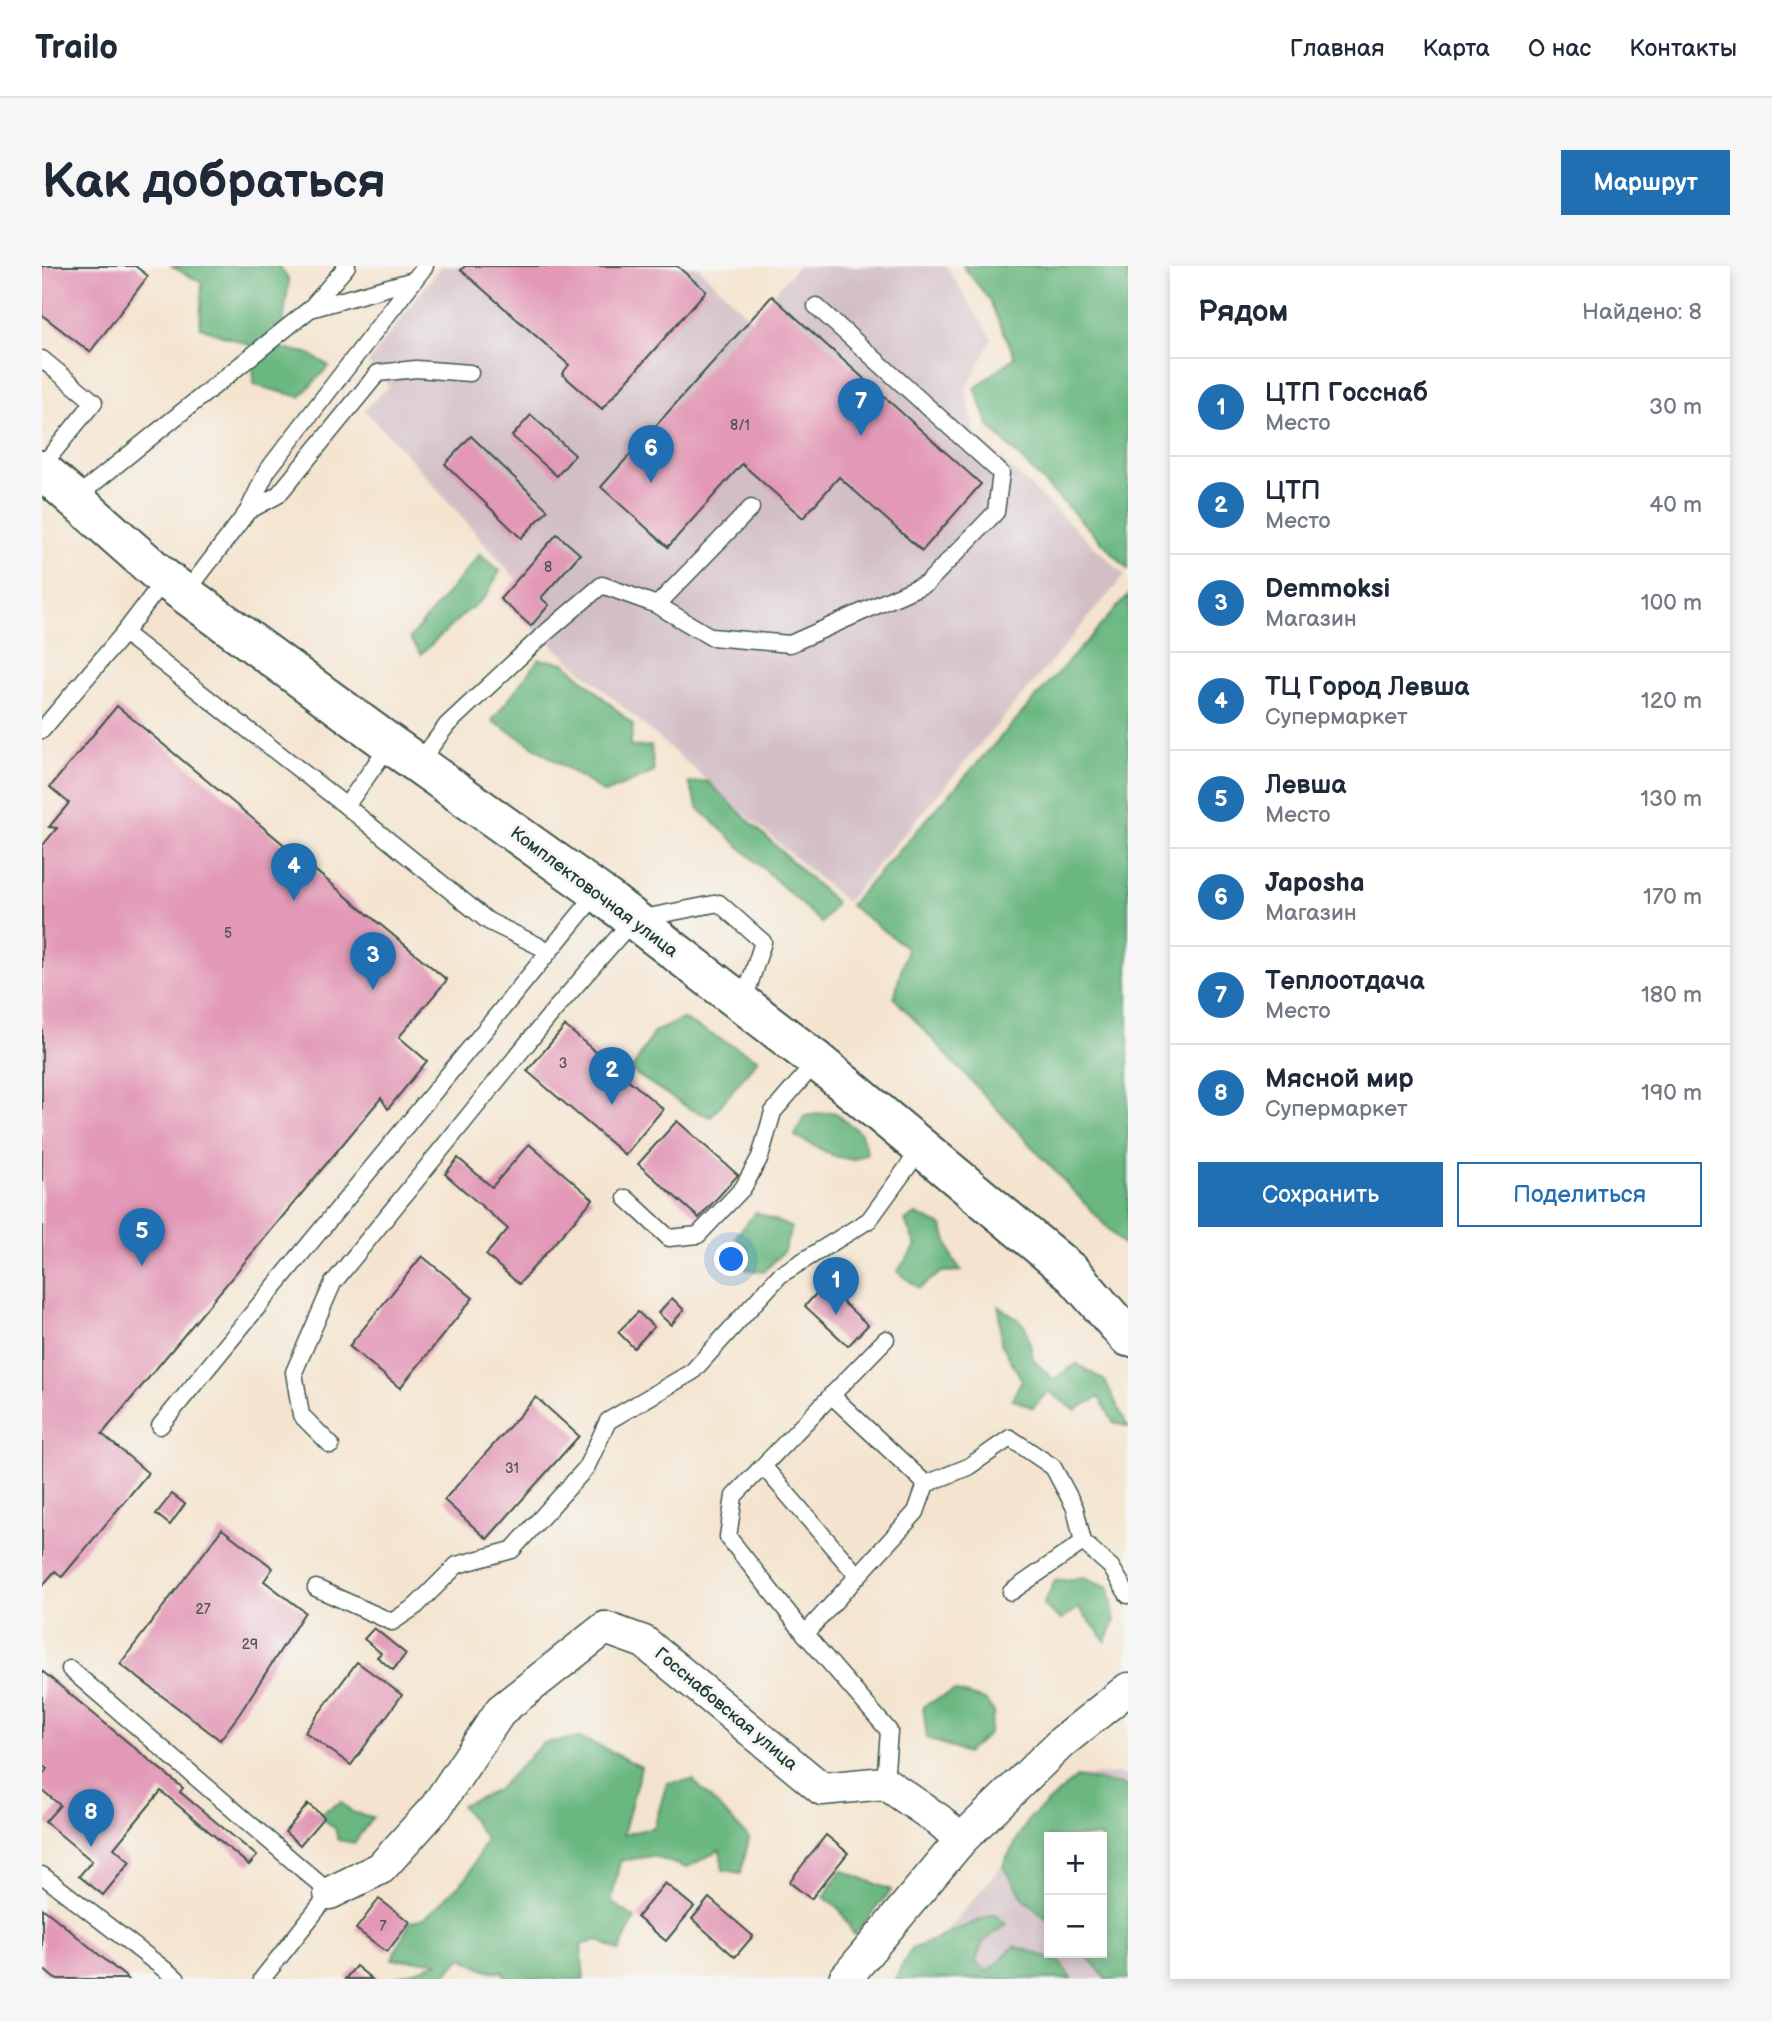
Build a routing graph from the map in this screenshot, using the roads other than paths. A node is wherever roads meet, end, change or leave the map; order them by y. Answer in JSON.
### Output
{"nodes":[{"id":1,"x":347,"y":266,"type":"edge"},
{"id":2,"x":425,"y":266,"type":"edge"},
{"id":3,"x":414,"y":280,"type":"junction"},
{"id":4,"x":816,"y":306,"type":"dead end"},
{"id":5,"x":310,"y":309,"type":"junction"},
{"id":6,"x":42,"y":359,"type":"edge"},
{"id":7,"x":470,"y":373,"type":"dead end"},
{"id":8,"x":42,"y":468,"type":"edge"},
{"id":9,"x":74,"y":499,"type":"junction"},
{"id":10,"x":751,"y":508,"type":"dead end"},
{"id":11,"x":248,"y":511,"type":"junction"},
{"id":12,"x":175,"y":586,"type":"junction"},
{"id":13,"x":657,"y":605,"type":"junction"},
{"id":14,"x":124,"y":633,"type":"junction"},
{"id":15,"x":42,"y":730,"type":"edge"},
{"id":16,"x":404,"y":754,"type":"junction"},
{"id":17,"x":346,"y":806,"type":"junction"},
{"id":18,"x":598,"y":892,"type":"junction"},
{"id":19,"x":633,"y":920,"type":"junction"},
{"id":20,"x":549,"y":951,"type":"junction"},
{"id":21,"x":743,"y":1004,"type":"junction"},
{"id":22,"x":817,"y":1061,"type":"junction"},
{"id":23,"x":922,"y":1147,"type":"junction"},
{"id":24,"x":626,"y":1198,"type":"dead end"},
{"id":25,"x":1128,"y":1337,"type":"edge"},
{"id":26,"x":886,"y":1339,"type":"dead end"},
{"id":27,"x":831,"y":1395,"type":"junction"},
{"id":28,"x":160,"y":1426,"type":"dead end"},
{"id":29,"x":331,"y":1444,"type":"dead end"},
{"id":30,"x":763,"y":1466,"type":"junction"},
{"id":31,"x":926,"y":1485,"type":"junction"},
{"id":32,"x":1083,"y":1542,"type":"junction"},
{"id":33,"x":857,"y":1575,"type":"junction"},
{"id":34,"x":316,"y":1588,"type":"dead end"},
{"id":35,"x":1011,"y":1592,"type":"dead end"},
{"id":36,"x":1128,"y":1595,"type":"edge"},
{"id":37,"x":805,"y":1634,"type":"junction"},
{"id":38,"x":70,"y":1669,"type":"dead end"},
{"id":39,"x":1128,"y":1689,"type":"edge"},
{"id":40,"x":885,"y":1783,"type":"junction"},
{"id":41,"x":961,"y":1840,"type":"junction"},
{"id":42,"x":42,"y":1875,"type":"edge"},
{"id":43,"x":330,"y":1894,"type":"junction"},
{"id":44,"x":177,"y":1979,"type":"edge"},
{"id":45,"x":262,"y":1979,"type":"edge"},
{"id":46,"x":845,"y":1979,"type":"edge"}],
"edges":[{"from":1,"to":5,"type":"lane"},
{"from":2,"to":3,"type":"lane"},
{"from":3,"to":5,"type":"lane"},
{"from":3,"to":11,"type":"lane"},
{"from":4,"to":13,"type":"lane"},
{"from":5,"to":9,"type":"lane"},
{"from":6,"to":8,"type":"lane"},
{"from":7,"to":11,"type":"lane"},
{"from":8,"to":9,"type":"street","name":"Комплектовочная улица"},
{"from":9,"to":12,"type":"street","name":"Комплектовочная улица"},
{"from":10,"to":13,"type":"lane"},
{"from":11,"to":12,"type":"lane"},
{"from":12,"to":14,"type":"lane"},
{"from":12,"to":16,"type":"street","name":"Комплектовочная улица"},
{"from":13,"to":16,"type":"lane"},
{"from":14,"to":15,"type":"lane"},
{"from":14,"to":17,"type":"lane"},
{"from":16,"to":17,"type":"lane"},
{"from":16,"to":18,"type":"street","name":"Комплектовочная улица"},
{"from":17,"to":20,"type":"lane"},
{"from":18,"to":19,"type":"street","name":"Комплектовочная улица"},
{"from":18,"to":20,"type":"lane"},
{"from":19,"to":21,"type":"street","name":"Комплектовочная улица"},
{"from":19,"to":21,"type":"lane"},
{"from":19,"to":29,"type":"lane"},
{"from":20,"to":28,"type":"lane"},
{"from":21,"to":22,"type":"street","name":"Комплектовочная улица"},
{"from":22,"to":23,"type":"street","name":"Комплектовочная улица"},
{"from":22,"to":24,"type":"lane"},
{"from":23,"to":25,"type":"street","name":"Комплектовочная улица"},
{"from":23,"to":34,"type":"lane"},
{"from":26,"to":27,"type":"lane"},
{"from":27,"to":30,"type":"lane"},
{"from":27,"to":31,"type":"lane"},
{"from":30,"to":33,"type":"lane"},
{"from":30,"to":37,"type":"lane"},
{"from":31,"to":32,"type":"lane"},
{"from":31,"to":33,"type":"lane"},
{"from":32,"to":35,"type":"lane"},
{"from":32,"to":36,"type":"lane"},
{"from":33,"to":37,"type":"lane"},
{"from":37,"to":40,"type":"lane"},
{"from":38,"to":43,"type":"lane"},
{"from":39,"to":41,"type":"street"},
{"from":40,"to":41,"type":"street"},
{"from":40,"to":43,"type":"street","name":"Госснабовская улица"},
{"from":41,"to":46,"type":"street"},
{"from":42,"to":44,"type":"lane"},
{"from":43,"to":45,"type":"lane"}]}
